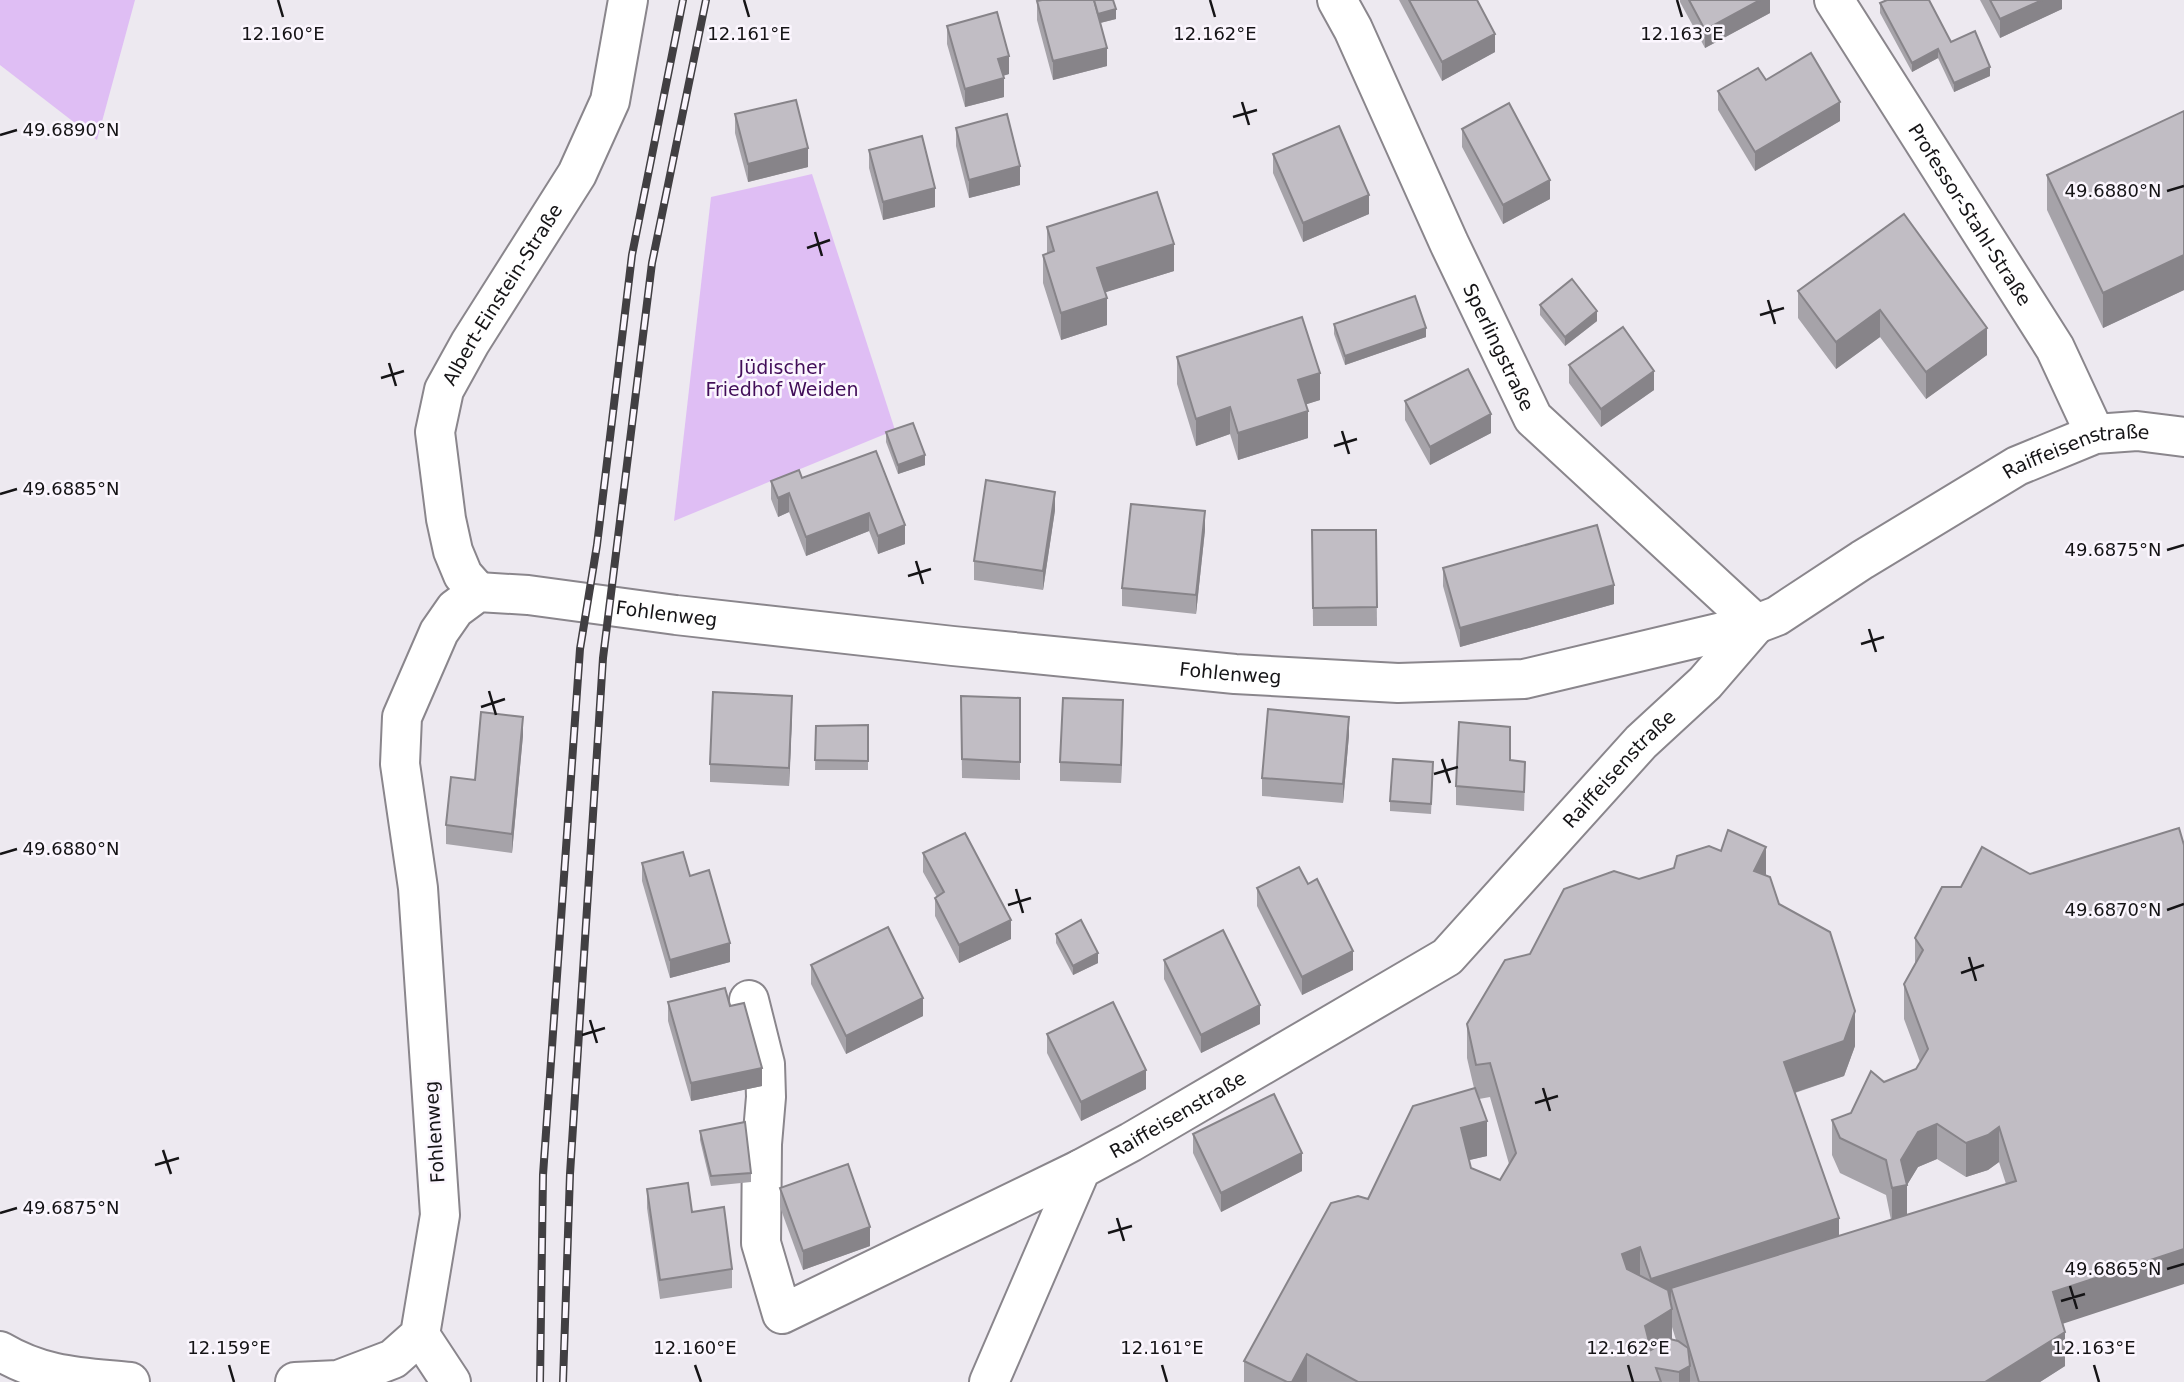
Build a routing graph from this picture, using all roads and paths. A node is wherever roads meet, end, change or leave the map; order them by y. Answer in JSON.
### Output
{"nodes":[{"id":1,"x":628,"y":0,"type":"edge"},
{"id":2,"x":1337,"y":0,"type":"edge"},
{"id":3,"x":1834,"y":0,"type":"edge"},
{"id":4,"x":2095,"y":434,"type":"junction"},
{"id":5,"x":2184,"y":437,"type":"edge"},
{"id":6,"x":478,"y":592,"type":"junction"},
{"id":7,"x":1756,"y":624,"type":"junction"},
{"id":8,"x":749,"y":1000,"type":"dead end"},
{"id":9,"x":1081,"y":1169,"type":"junction"},
{"id":10,"x":420,"y":1335,"type":"junction"},
{"id":11,"x":0,"y":1351,"type":"edge"},
{"id":12,"x":130,"y":1382,"type":"edge"},
{"id":13,"x":295,"y":1382,"type":"edge"},
{"id":14,"x":451,"y":1382,"type":"edge"},
{"id":15,"x":989,"y":1382,"type":"edge"}],
"edges":[{"from":1,"to":6,"type":"street","name":"Albert-Einstein-Straße"},
{"from":2,"to":7,"type":"street","name":"Sperlingstraße"},
{"from":3,"to":4,"type":"street","name":"Professor-Stahl-Straße"},
{"from":4,"to":5,"type":"street","name":"Raiffeisenstraße"},
{"from":4,"to":7,"type":"street","name":"Raiffeisenstraße"},
{"from":6,"to":7,"type":"street","name":"Fohlenweg"},
{"from":6,"to":10,"type":"street","name":"Fohlenweg"},
{"from":7,"to":9,"type":"street","name":"Raiffeisenstraße"},
{"from":8,"to":9,"type":"street","name":"Raiffeisenstraße"},
{"from":9,"to":15,"type":"street"},
{"from":10,"to":13,"type":"street"},
{"from":10,"to":14,"type":"street"},
{"from":11,"to":12,"type":"street"}]}
